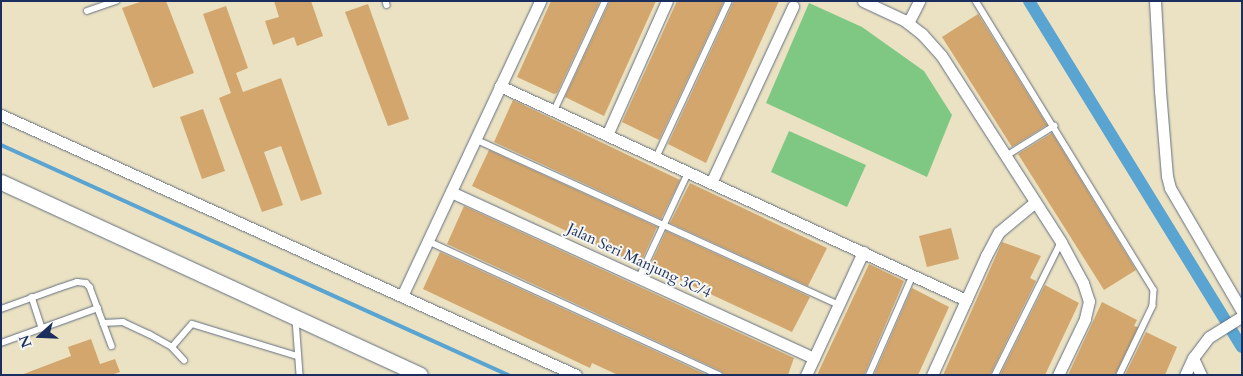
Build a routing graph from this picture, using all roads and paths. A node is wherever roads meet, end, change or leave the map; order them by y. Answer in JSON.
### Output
{"nodes":[{"id":1,"x":116,"y":1,"type":"edge"},
{"id":2,"x":540,"y":1,"type":"edge"},
{"id":3,"x":605,"y":1,"type":"edge"},
{"id":4,"x":667,"y":1,"type":"edge"},
{"id":5,"x":729,"y":1,"type":"edge"},
{"id":6,"x":863,"y":1,"type":"edge"},
{"id":7,"x":919,"y":1,"type":"edge"},
{"id":8,"x":976,"y":1,"type":"edge"},
{"id":9,"x":1155,"y":1,"type":"edge"},
{"id":10,"x":793,"y":6,"type":"dead end"},
{"id":11,"x":87,"y":11,"type":"dead end"},
{"id":12,"x":908,"y":23,"type":"junction"},
{"id":13,"x":500,"y":86,"type":"junction"},
{"id":14,"x":554,"y":111,"type":"junction"},
{"id":15,"x":1,"y":114,"type":"edge"},
{"id":16,"x":1054,"y":126,"type":"junction"},
{"id":17,"x":607,"y":136,"type":"junction"},
{"id":18,"x":475,"y":139,"type":"junction"},
{"id":19,"x":1006,"y":156,"type":"junction"},
{"id":20,"x":656,"y":158,"type":"junction"},
{"id":21,"x":688,"y":173,"type":"junction"},
{"id":22,"x":1,"y":182,"type":"edge"},
{"id":23,"x":711,"y":183,"type":"junction"},
{"id":24,"x":451,"y":192,"type":"junction"},
{"id":25,"x":1035,"y":202,"type":"junction"},
{"id":26,"x":664,"y":224,"type":"junction"},
{"id":27,"x":428,"y":241,"type":"junction"},
{"id":28,"x":1061,"y":242,"type":"junction"},
{"id":29,"x":863,"y":252,"type":"junction"},
{"id":30,"x":913,"y":275,"type":"junction"},
{"id":31,"x":639,"y":278,"type":"junction"},
{"id":32,"x":402,"y":296,"type":"junction"},
{"id":33,"x":32,"y":297,"type":"junction"},
{"id":34,"x":966,"y":300,"type":"junction"},
{"id":35,"x":839,"y":305,"type":"junction"},
{"id":36,"x":98,"y":308,"type":"junction"},
{"id":37,"x":1,"y":309,"type":"edge"},
{"id":38,"x":1240,"y":316,"type":"edge"},
{"id":39,"x":296,"y":318,"type":"junction"},
{"id":40,"x":103,"y":323,"type":"junction"},
{"id":41,"x":42,"y":327,"type":"junction"},
{"id":42,"x":1,"y":343,"type":"edge"},
{"id":43,"x":112,"y":346,"type":"dead end"},
{"id":44,"x":172,"y":346,"type":"junction"},
{"id":45,"x":297,"y":356,"type":"junction"},
{"id":46,"x":814,"y":358,"type":"junction"},
{"id":47,"x":1193,"y":358,"type":"junction"},
{"id":48,"x":184,"y":360,"type":"dead end"},
{"id":49,"x":300,"y":375,"type":"edge"},
{"id":50,"x":420,"y":375,"type":"edge"},
{"id":51,"x":576,"y":375,"type":"edge"},
{"id":52,"x":719,"y":375,"type":"edge"},
{"id":53,"x":806,"y":375,"type":"edge"},
{"id":54,"x":869,"y":375,"type":"edge"},
{"id":55,"x":932,"y":375,"type":"edge"},
{"id":56,"x":995,"y":375,"type":"edge"},
{"id":57,"x":1058,"y":375,"type":"edge"},
{"id":58,"x":1120,"y":375,"type":"edge"},
{"id":59,"x":1185,"y":375,"type":"edge"},
{"id":60,"x":1201,"y":375,"type":"edge"}],
"edges":[{"from":1,"to":11,"type":"lane"},
{"from":2,"to":13,"type":"street"},
{"from":3,"to":14,"type":"lane"},
{"from":4,"to":17,"type":"street"},
{"from":5,"to":20,"type":"lane"},
{"from":6,"to":12,"type":"street"},
{"from":7,"to":12,"type":"street"},
{"from":8,"to":16,"type":"lane"},
{"from":9,"to":38,"type":"street"},
{"from":10,"to":23,"type":"street"},
{"from":12,"to":19,"type":"street"},
{"from":13,"to":14,"type":"street"},
{"from":13,"to":18,"type":"street"},
{"from":14,"to":17,"type":"street"},
{"from":15,"to":32,"type":"street"},
{"from":16,"to":19,"type":"lane"},
{"from":16,"to":58,"type":"lane"},
{"from":17,"to":20,"type":"street"},
{"from":18,"to":24,"type":"street"},
{"from":18,"to":26,"type":"lane"},
{"from":19,"to":25,"type":"street"},
{"from":20,"to":21,"type":"street"},
{"from":21,"to":23,"type":"street"},
{"from":21,"to":26,"type":"lane"},
{"from":22,"to":39,"type":"street"},
{"from":23,"to":29,"type":"street"},
{"from":24,"to":27,"type":"street"},
{"from":24,"to":31,"type":"street","name":"Jalan Seri Manjung 3C/4"},
{"from":25,"to":28,"type":"street"},
{"from":25,"to":34,"type":"street"},
{"from":26,"to":31,"type":"lane"},
{"from":26,"to":35,"type":"lane"},
{"from":27,"to":32,"type":"street"},
{"from":27,"to":52,"type":"lane"},
{"from":28,"to":56,"type":"lane"},
{"from":28,"to":57,"type":"street"},
{"from":29,"to":30,"type":"street"},
{"from":29,"to":35,"type":"street"},
{"from":30,"to":34,"type":"street"},
{"from":30,"to":54,"type":"lane"},
{"from":31,"to":46,"type":"street","name":"Jalan Seri Manjung 3C/4"},
{"from":32,"to":51,"type":"street"},
{"from":33,"to":36,"type":"lane"},
{"from":33,"to":37,"type":"lane"},
{"from":33,"to":41,"type":"lane"},
{"from":34,"to":55,"type":"street"},
{"from":35,"to":46,"type":"street"},
{"from":36,"to":40,"type":"lane"},
{"from":36,"to":41,"type":"lane"},
{"from":38,"to":47,"type":"street"},
{"from":39,"to":45,"type":"lane"},
{"from":39,"to":50,"type":"street"},
{"from":40,"to":43,"type":"lane"},
{"from":40,"to":44,"type":"lane"},
{"from":41,"to":42,"type":"lane"},
{"from":44,"to":45,"type":"lane"},
{"from":44,"to":48,"type":"lane"},
{"from":45,"to":49,"type":"lane"},
{"from":46,"to":53,"type":"street"},
{"from":47,"to":59,"type":"street"},
{"from":47,"to":60,"type":"street"}]}
